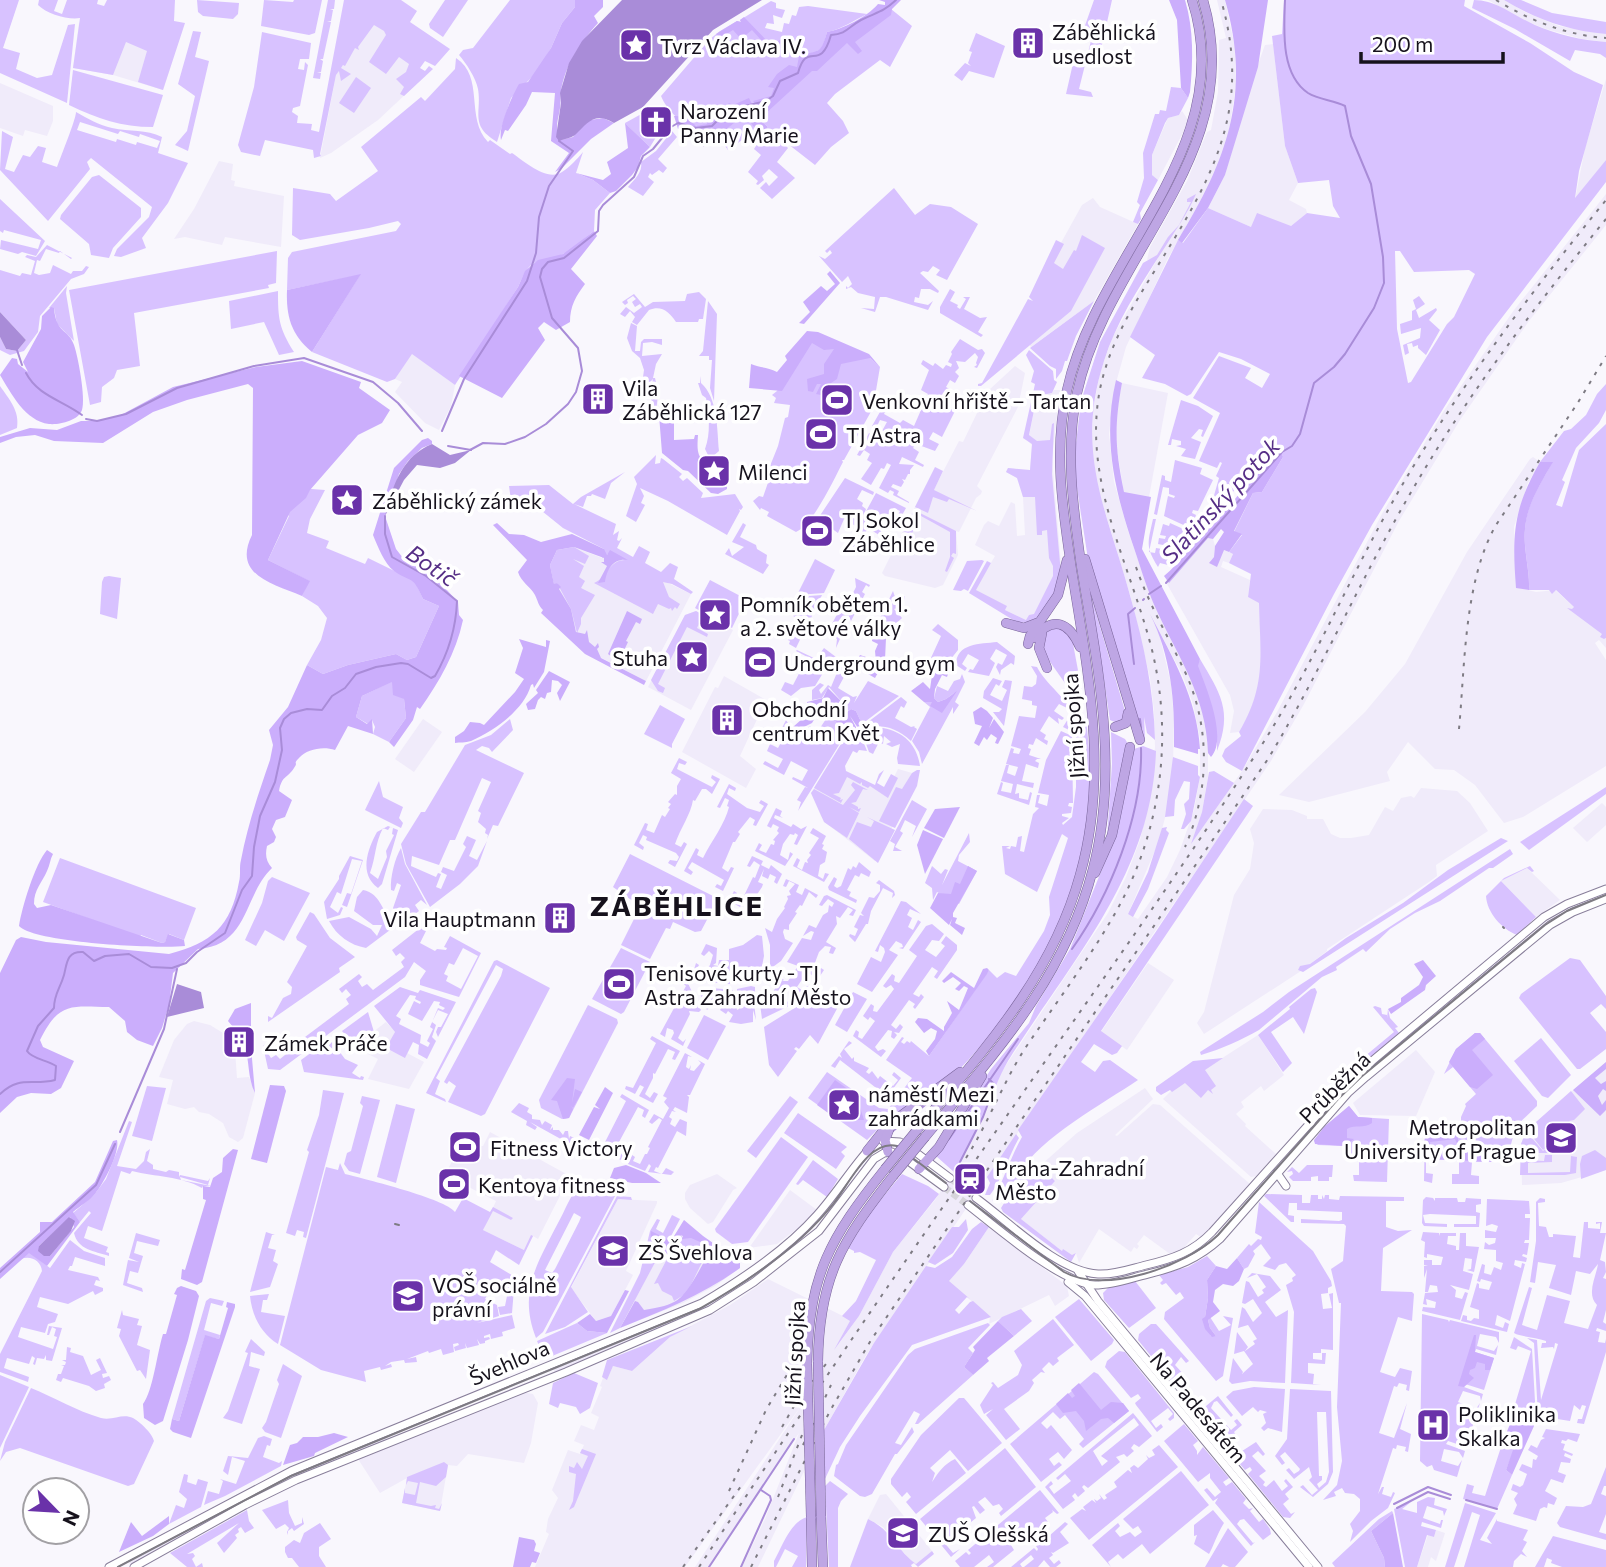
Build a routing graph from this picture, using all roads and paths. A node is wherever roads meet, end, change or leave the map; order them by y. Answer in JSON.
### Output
{"nodes":[{"id":1,"x":1192,"y":0,"type":"edge"},
{"id":2,"x":1203,"y":0,"type":"edge"},
{"id":3,"x":1076,"y":531,"type":"junction"},
{"id":4,"x":1067,"y":541,"type":"junction"},
{"id":5,"x":1006,"y":623,"type":"dead end"},
{"id":6,"x":1045,"y":623,"type":"junction"},
{"id":7,"x":1086,"y":662,"type":"junction"},
{"id":8,"x":1047,"y":668,"type":"dead end"},
{"id":9,"x":1124,"y":691,"type":"junction"},
{"id":10,"x":1115,"y":727,"type":"dead end"},
{"id":11,"x":1140,"y":740,"type":"dead end"},
{"id":12,"x":1130,"y":747,"type":"dead end"},
{"id":13,"x":1088,"y":887,"type":"junction"},
{"id":14,"x":1606,"y":888,"type":"edge"},
{"id":15,"x":1606,"y":899,"type":"edge"},
{"id":16,"x":1001,"y":1045,"type":"junction"},
{"id":17,"x":977,"y":1057,"type":"junction"},
{"id":18,"x":892,"y":1122,"type":"junction"},
{"id":19,"x":885,"y":1140,"type":"junction"},
{"id":20,"x":900,"y":1142,"type":"dead end"},
{"id":21,"x":867,"y":1151,"type":"junction"},
{"id":22,"x":890,"y":1152,"type":"joint"},
{"id":23,"x":918,"y":1154,"type":"dead end"},
{"id":24,"x":927,"y":1160,"type":"junction"},
{"id":25,"x":915,"y":1166,"type":"joint"},
{"id":26,"x":1277,"y":1173,"type":"junction"},
{"id":27,"x":950,"y":1178,"type":"tunnel mouth"},
{"id":28,"x":1286,"y":1186,"type":"dead end"},
{"id":29,"x":944,"y":1187,"type":"tunnel mouth"},
{"id":30,"x":976,"y":1198,"type":"tunnel mouth"},
{"id":31,"x":968,"y":1205,"type":"tunnel mouth"},
{"id":32,"x":841,"y":1238,"type":"junction"},
{"id":33,"x":1074,"y":1269,"type":"junction"},
{"id":34,"x":1097,"y":1274,"type":"junction"},
{"id":35,"x":1105,"y":1284,"type":"junction"},
{"id":36,"x":1084,"y":1285,"type":"junction"},
{"id":37,"x":1098,"y":1301,"type":"junction"},
{"id":38,"x":109,"y":1567,"type":"edge"},
{"id":39,"x":134,"y":1567,"type":"edge"},
{"id":40,"x":812,"y":1567,"type":"edge"},
{"id":41,"x":823,"y":1567,"type":"edge"},
{"id":42,"x":1309,"y":1567,"type":"edge"},
{"id":43,"x":1318,"y":1567,"type":"edge"}],
"edges":[{"from":1,"to":4,"type":"highway","name":"Jižní spojka"},
{"from":2,"to":3,"type":"highway","name":"Jižní spojka"},
{"from":3,"to":9,"type":"highway"},
{"from":3,"to":13,"type":"highway","name":"Jižní spojka"},
{"from":4,"to":6,"type":"highway"},
{"from":4,"to":7,"type":"highway","name":"Jižní spojka"},
{"from":5,"to":6,"type":"highway"},
{"from":6,"to":7,"type":"highway"},
{"from":6,"to":8,"type":"highway"},
{"from":7,"to":17,"type":"highway","name":"Jižní spojka"},
{"from":9,"to":10,"type":"highway"},
{"from":9,"to":11,"type":"highway"},
{"from":12,"to":13,"type":"highway"},
{"from":13,"to":16,"type":"highway","name":"Jižní spojka"},
{"from":14,"to":34,"type":"main road","name":"Průběžná"},
{"from":15,"to":26,"type":"main road","name":"Průběžná"},
{"from":16,"to":24,"type":"highway"},
{"from":16,"to":32,"type":"highway","name":"Jižní spojka","bridge":true},
{"from":17,"to":18,"type":"highway"},
{"from":17,"to":32,"type":"highway","name":"Jižní spojka","bridge":true},
{"from":18,"to":19,"type":"highway"},
{"from":18,"to":21,"type":"highway"},
{"from":19,"to":20,"type":"main road"},
{"from":19,"to":21,"type":"main road","name":"Švehlova"},
{"from":19,"to":22,"type":"highway"},
{"from":21,"to":38,"type":"main road","name":"Švehlova"},
{"from":22,"to":39,"type":"main road","name":"Švehlova"},
{"from":23,"to":24,"type":"main road"},
{"from":24,"to":25,"type":"highway"},
{"from":24,"to":27,"type":"main road"},
{"from":25,"to":29,"type":"main road"},
{"from":26,"to":28,"type":"main road"},
{"from":26,"to":35,"type":"main road","name":"Průběžná"},
{"from":30,"to":33,"type":"main road","name":"Průběžná"},
{"from":31,"to":36,"type":"main road","name":"Na Padesátém"},
{"from":32,"to":40,"type":"highway","name":"Jižní spojka","bridge":true},
{"from":32,"to":41,"type":"highway","name":"Jižní spojka","bridge":true},
{"from":33,"to":34,"type":"main road","name":"Průběžná"},
{"from":33,"to":36,"type":"main road","name":"Průběžná"},
{"from":34,"to":36,"type":"main road","name":"Průběžná"},
{"from":35,"to":36,"type":"main road","name":"Průběžná"},
{"from":35,"to":37,"type":"main road"},
{"from":36,"to":37,"type":"main road","name":"Na Padesátém"},
{"from":36,"to":42,"type":"main road","name":"Na Padesátém"},
{"from":37,"to":43,"type":"main road","name":"Na Padesátém"}]}
